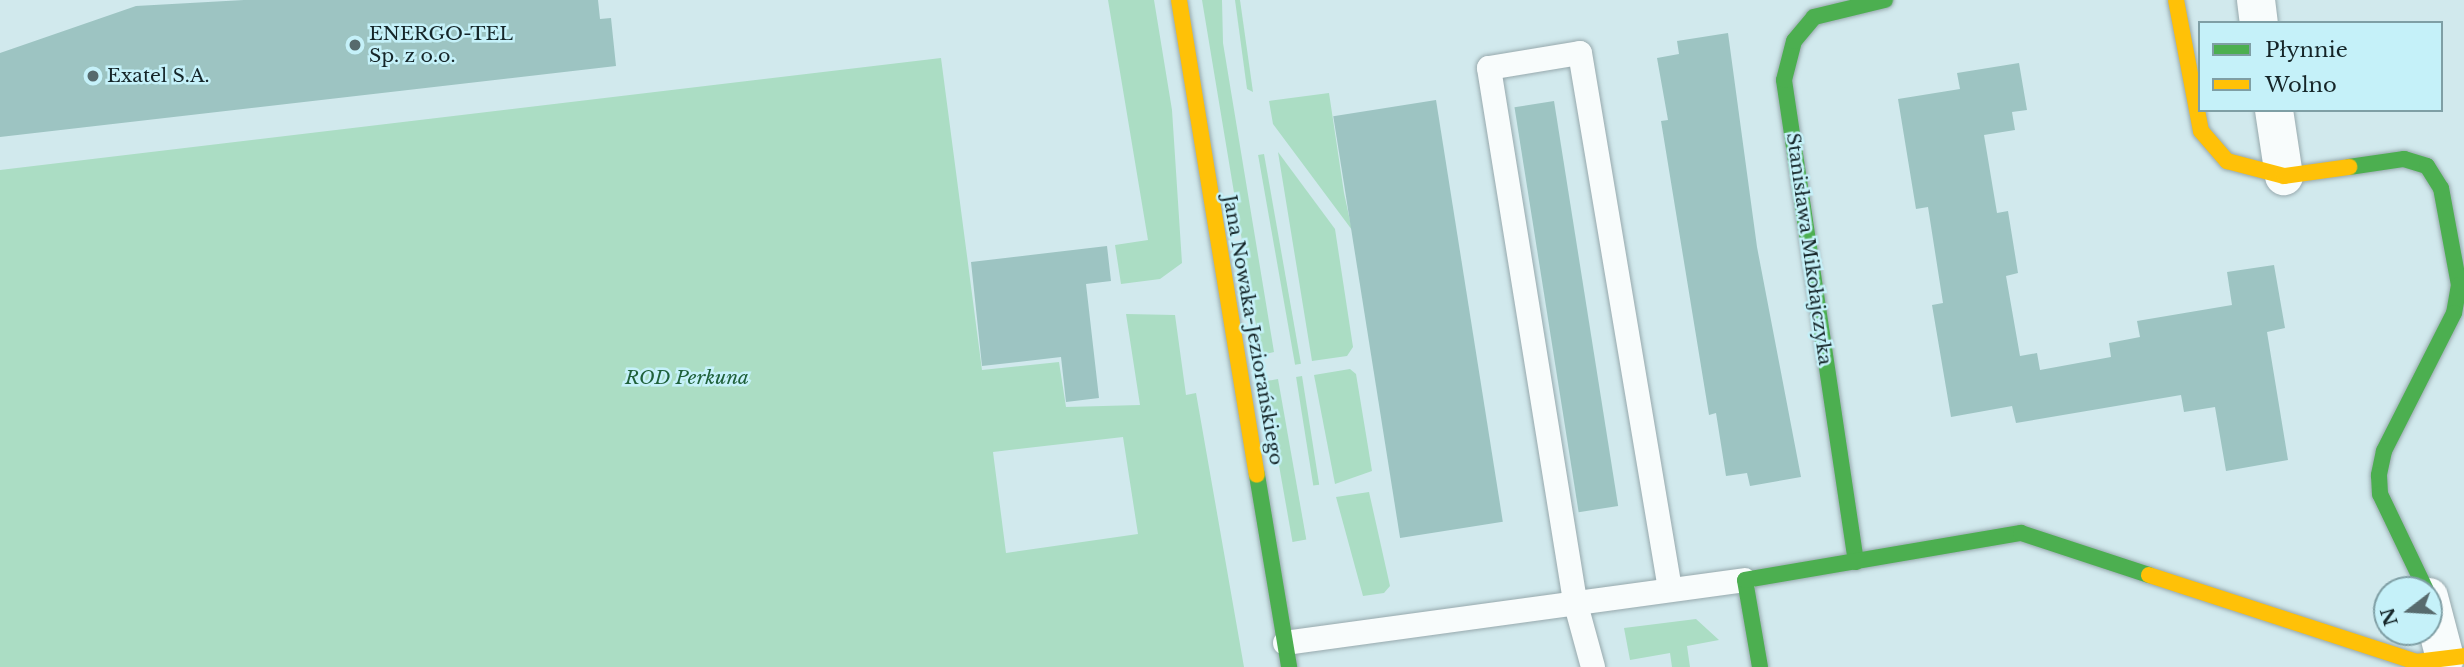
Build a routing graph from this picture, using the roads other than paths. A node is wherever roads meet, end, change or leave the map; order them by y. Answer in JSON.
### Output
{"nodes":[{"id":1,"x":1179,"y":0,"type":"edge"},
{"id":2,"x":1885,"y":0,"type":"edge"},
{"id":3,"x":2176,"y":0,"type":"edge"},
{"id":4,"x":2256,"y":0,"type":"edge"},
{"id":5,"x":2259,"y":21,"type":"edge"},
{"id":6,"x":2274,"y":112,"type":"edge"},
{"id":7,"x":2284,"y":176,"type":"junction"},
{"id":8,"x":1856,"y":562,"type":"junction"},
{"id":9,"x":2419,"y":576,"type":"edge"},
{"id":10,"x":1745,"y":580,"type":"junction"},
{"id":11,"x":1670,"y":589,"type":"junction"},
{"id":12,"x":1575,"y":601,"type":"junction"},
{"id":13,"x":1287,"y":655,"type":"edge"},
{"id":14,"x":2436,"y":661,"type":"edge"},
{"id":15,"x":1593,"y":667,"type":"edge"},
{"id":16,"x":1760,"y":667,"type":"edge"}],
"edges":[{"from":1,"to":13,"type":"street","name":"Jana Nowaka-Jeziorańskiego"},
{"from":2,"to":8,"type":"street","name":"Stanisława Mikołajczyka"},
{"from":3,"to":7,"type":"street"},
{"from":4,"to":5,"type":"street"},
{"from":6,"to":7,"type":"street"},
{"from":7,"to":9,"type":"street"},
{"from":8,"to":10,"type":"street"},
{"from":8,"to":14,"type":"street"},
{"from":10,"to":11,"type":"lane"},
{"from":10,"to":16,"type":"street"},
{"from":11,"to":12,"type":"lane"},
{"from":11,"to":12,"type":"lane"},
{"from":12,"to":13,"type":"lane"},
{"from":12,"to":15,"type":"lane"}]}
